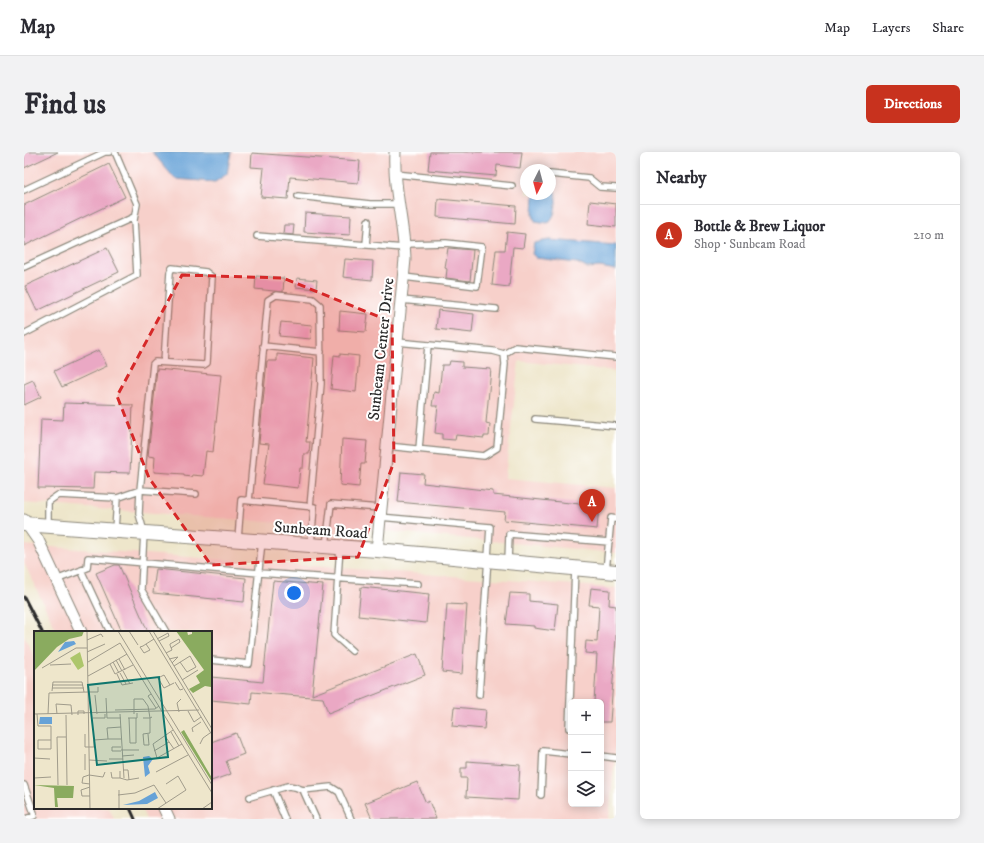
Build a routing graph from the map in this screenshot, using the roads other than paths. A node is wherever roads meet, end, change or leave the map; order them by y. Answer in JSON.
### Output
{"nodes":[{"id":1,"x":109,"y":152,"type":"edge"},
{"id":2,"x":115,"y":152,"type":"edge"},
{"id":3,"x":395,"y":152,"type":"edge"},
{"id":4,"x":395,"y":174,"type":"junction"},
{"id":5,"x":556,"y":175,"type":"edge"},
{"id":6,"x":512,"y":186,"type":"dead end"},
{"id":7,"x":616,"y":188,"type":"edge"},
{"id":8,"x":24,"y":190,"type":"edge"},
{"id":9,"x":298,"y":196,"type":"dead end"},
{"id":10,"x":400,"y":204,"type":"junction"},
{"id":11,"x":134,"y":217,"type":"junction"},
{"id":12,"x":368,"y":221,"type":"dead end"},
{"id":13,"x":257,"y":236,"type":"dead end"},
{"id":14,"x":366,"y":245,"type":"junction"},
{"id":15,"x":405,"y":246,"type":"junction"},
{"id":16,"x":24,"y":267,"type":"edge"},
{"id":17,"x":404,"y":277,"type":"junction"},
{"id":18,"x":401,"y":300,"type":"junction"},
{"id":19,"x":496,"y":309,"type":"dead end"},
{"id":20,"x":25,"y":332,"type":"edge"},
{"id":21,"x":397,"y":342,"type":"junction"},
{"id":22,"x":428,"y":345,"type":"junction"},
{"id":23,"x":264,"y":346,"type":"junction"},
{"id":24,"x":321,"y":352,"type":"junction"},
{"id":25,"x":504,"y":354,"type":"junction"},
{"id":26,"x":616,"y":357,"type":"edge"},
{"id":27,"x":164,"y":362,"type":"junction"},
{"id":28,"x":535,"y":419,"type":"dead end"},
{"id":29,"x":616,"y":426,"type":"edge"},
{"id":30,"x":387,"y":446,"type":"junction"},
{"id":31,"x":419,"y":449,"type":"junction"},
{"id":32,"x":140,"y":490,"type":"junction"},
{"id":33,"x":196,"y":494,"type":"dead end"},
{"id":34,"x":117,"y":498,"type":"junction"},
{"id":35,"x":249,"y":501,"type":"junction"},
{"id":36,"x":310,"y":507,"type":"junction"},
{"id":37,"x":380,"y":512,"type":"junction"},
{"id":38,"x":616,"y":519,"type":"edge"},
{"id":39,"x":25,"y":523,"type":"edge"},
{"id":40,"x":48,"y":525,"type":"junction"},
{"id":41,"x":115,"y":530,"type":"junction"},
{"id":42,"x":144,"y":532,"type":"junction"},
{"id":43,"x":238,"y":539,"type":"junction"},
{"id":44,"x":262,"y":541,"type":"junction"},
{"id":45,"x":609,"y":542,"type":"junction"},
{"id":46,"x":311,"y":545,"type":"junction"},
{"id":47,"x":326,"y":546,"type":"junction"},
{"id":48,"x":340,"y":547,"type":"junction"},
{"id":49,"x":377,"y":550,"type":"junction"},
{"id":50,"x":488,"y":560,"type":"junction"},
{"id":51,"x":143,"y":562,"type":"junction"},
{"id":52,"x":508,"y":562,"type":"junction"},
{"id":53,"x":575,"y":568,"type":"junction"},
{"id":54,"x":81,"y":570,"type":"junction"},
{"id":55,"x":611,"y":571,"type":"edge"},
{"id":56,"x":259,"y":573,"type":"junction"},
{"id":57,"x":339,"y":578,"type":"junction"},
{"id":58,"x":56,"y":580,"type":"junction"},
{"id":59,"x":418,"y":584,"type":"dead end"},
{"id":60,"x":81,"y":631,"type":"edge"},
{"id":61,"x":110,"y":631,"type":"edge"},
{"id":62,"x":165,"y":631,"type":"edge"},
{"id":63,"x":352,"y":651,"type":"dead end"},
{"id":64,"x":212,"y":660,"type":"edge"},
{"id":65,"x":478,"y":695,"type":"dead end"},
{"id":66,"x":570,"y":699,"type":"edge"},
{"id":67,"x":568,"y":754,"type":"edge"},
{"id":68,"x":604,"y":756,"type":"edge"},
{"id":69,"x":616,"y":758,"type":"edge"},
{"id":70,"x":24,"y":785,"type":"edge"},
{"id":71,"x":272,"y":790,"type":"junction"},
{"id":72,"x":303,"y":790,"type":"junction"},
{"id":73,"x":541,"y":796,"type":"dead end"},
{"id":74,"x":250,"y":797,"type":"dead end"},
{"id":75,"x":164,"y":809,"type":"edge"},
{"id":76,"x":25,"y":819,"type":"edge"},
{"id":77,"x":169,"y":819,"type":"edge"},
{"id":78,"x":285,"y":819,"type":"edge"},
{"id":79,"x":316,"y":819,"type":"edge"},
{"id":80,"x":351,"y":819,"type":"edge"}],
"edges":[{"from":1,"to":8,"type":"lane"},
{"from":2,"to":11,"type":"lane"},
{"from":3,"to":4,"type":"street","name":"Sunbeam Center Drive"},
{"from":4,"to":6,"type":"lane"},
{"from":4,"to":10,"type":"street","name":"Sunbeam Center Drive"},
{"from":5,"to":7,"type":"lane"},
{"from":9,"to":10,"type":"lane"},
{"from":10,"to":15,"type":"street","name":"Sunbeam Center Drive"},
{"from":11,"to":16,"type":"lane"},
{"from":11,"to":20,"type":"lane"},
{"from":12,"to":14,"type":"lane"},
{"from":13,"to":14,"type":"lane"},
{"from":14,"to":15,"type":"lane"},
{"from":15,"to":17,"type":"street","name":"Sunbeam Center Drive"},
{"from":15,"to":17,"type":"lane"},
{"from":17,"to":18,"type":"street","name":"Sunbeam Center Drive"},
{"from":18,"to":19,"type":"lane"},
{"from":18,"to":21,"type":"street","name":"Sunbeam Center Drive"},
{"from":21,"to":22,"type":"lane"},
{"from":21,"to":30,"type":"street","name":"Sunbeam Center Drive"},
{"from":22,"to":25,"type":"lane"},
{"from":22,"to":31,"type":"lane"},
{"from":23,"to":24,"type":"lane"},
{"from":23,"to":24,"type":"lane"},
{"from":23,"to":35,"type":"lane"},
{"from":24,"to":36,"type":"lane"},
{"from":25,"to":26,"type":"lane"},
{"from":25,"to":31,"type":"lane"},
{"from":27,"to":27,"type":"lane"},
{"from":27,"to":32,"type":"lane"},
{"from":28,"to":29,"type":"lane"},
{"from":30,"to":31,"type":"lane"},
{"from":30,"to":37,"type":"street","name":"Sunbeam Center Drive"},
{"from":32,"to":33,"type":"lane"},
{"from":32,"to":34,"type":"lane"},
{"from":32,"to":42,"type":"lane"},
{"from":34,"to":40,"type":"lane"},
{"from":34,"to":41,"type":"lane"},
{"from":35,"to":36,"type":"lane"},
{"from":35,"to":43,"type":"lane"},
{"from":36,"to":46,"type":"lane"},
{"from":37,"to":47,"type":"lane"},
{"from":37,"to":49,"type":"street","name":"Sunbeam Center Drive"},
{"from":37,"to":50,"type":"lane"},
{"from":38,"to":45,"type":"lane"},
{"from":39,"to":40,"type":"street","name":"Sunbeam Road"},
{"from":39,"to":58,"type":"street"},
{"from":40,"to":41,"type":"street","name":"Sunbeam Road"},
{"from":41,"to":42,"type":"street","name":"Sunbeam Road"},
{"from":42,"to":43,"type":"street","name":"Sunbeam Road"},
{"from":42,"to":51,"type":"lane"},
{"from":43,"to":44,"type":"street","name":"Sunbeam Road"},
{"from":44,"to":46,"type":"street","name":"Sunbeam Road"},
{"from":44,"to":56,"type":"lane"},
{"from":45,"to":52,"type":"lane"},
{"from":45,"to":55,"type":"lane"},
{"from":46,"to":47,"type":"street","name":"Sunbeam Road"},
{"from":47,"to":48,"type":"street","name":"Sunbeam Road"},
{"from":48,"to":49,"type":"street","name":"Sunbeam Road"},
{"from":48,"to":57,"type":"lane"},
{"from":49,"to":50,"type":"street","name":"Sunbeam Road"},
{"from":50,"to":52,"type":"street","name":"Sunbeam Road"},
{"from":50,"to":65,"type":"lane"},
{"from":51,"to":54,"type":"lane"},
{"from":51,"to":56,"type":"lane"},
{"from":51,"to":62,"type":"lane"},
{"from":52,"to":53,"type":"street","name":"Sunbeam Road"},
{"from":53,"to":55,"type":"street","name":"Sunbeam Road"},
{"from":53,"to":66,"type":"lane"},
{"from":54,"to":58,"type":"lane"},
{"from":54,"to":61,"type":"lane"},
{"from":56,"to":57,"type":"lane"},
{"from":56,"to":64,"type":"lane"},
{"from":57,"to":59,"type":"lane"},
{"from":57,"to":63,"type":"lane"},
{"from":58,"to":60,"type":"street"},
{"from":67,"to":73,"type":"lane"},
{"from":68,"to":69,"type":"lane"},
{"from":70,"to":76,"type":"lane"},
{"from":71,"to":72,"type":"lane"},
{"from":71,"to":74,"type":"lane"},
{"from":71,"to":78,"type":"lane"},
{"from":72,"to":79,"type":"lane"},
{"from":72,"to":80,"type":"lane"},
{"from":75,"to":77,"type":"street"}]}
